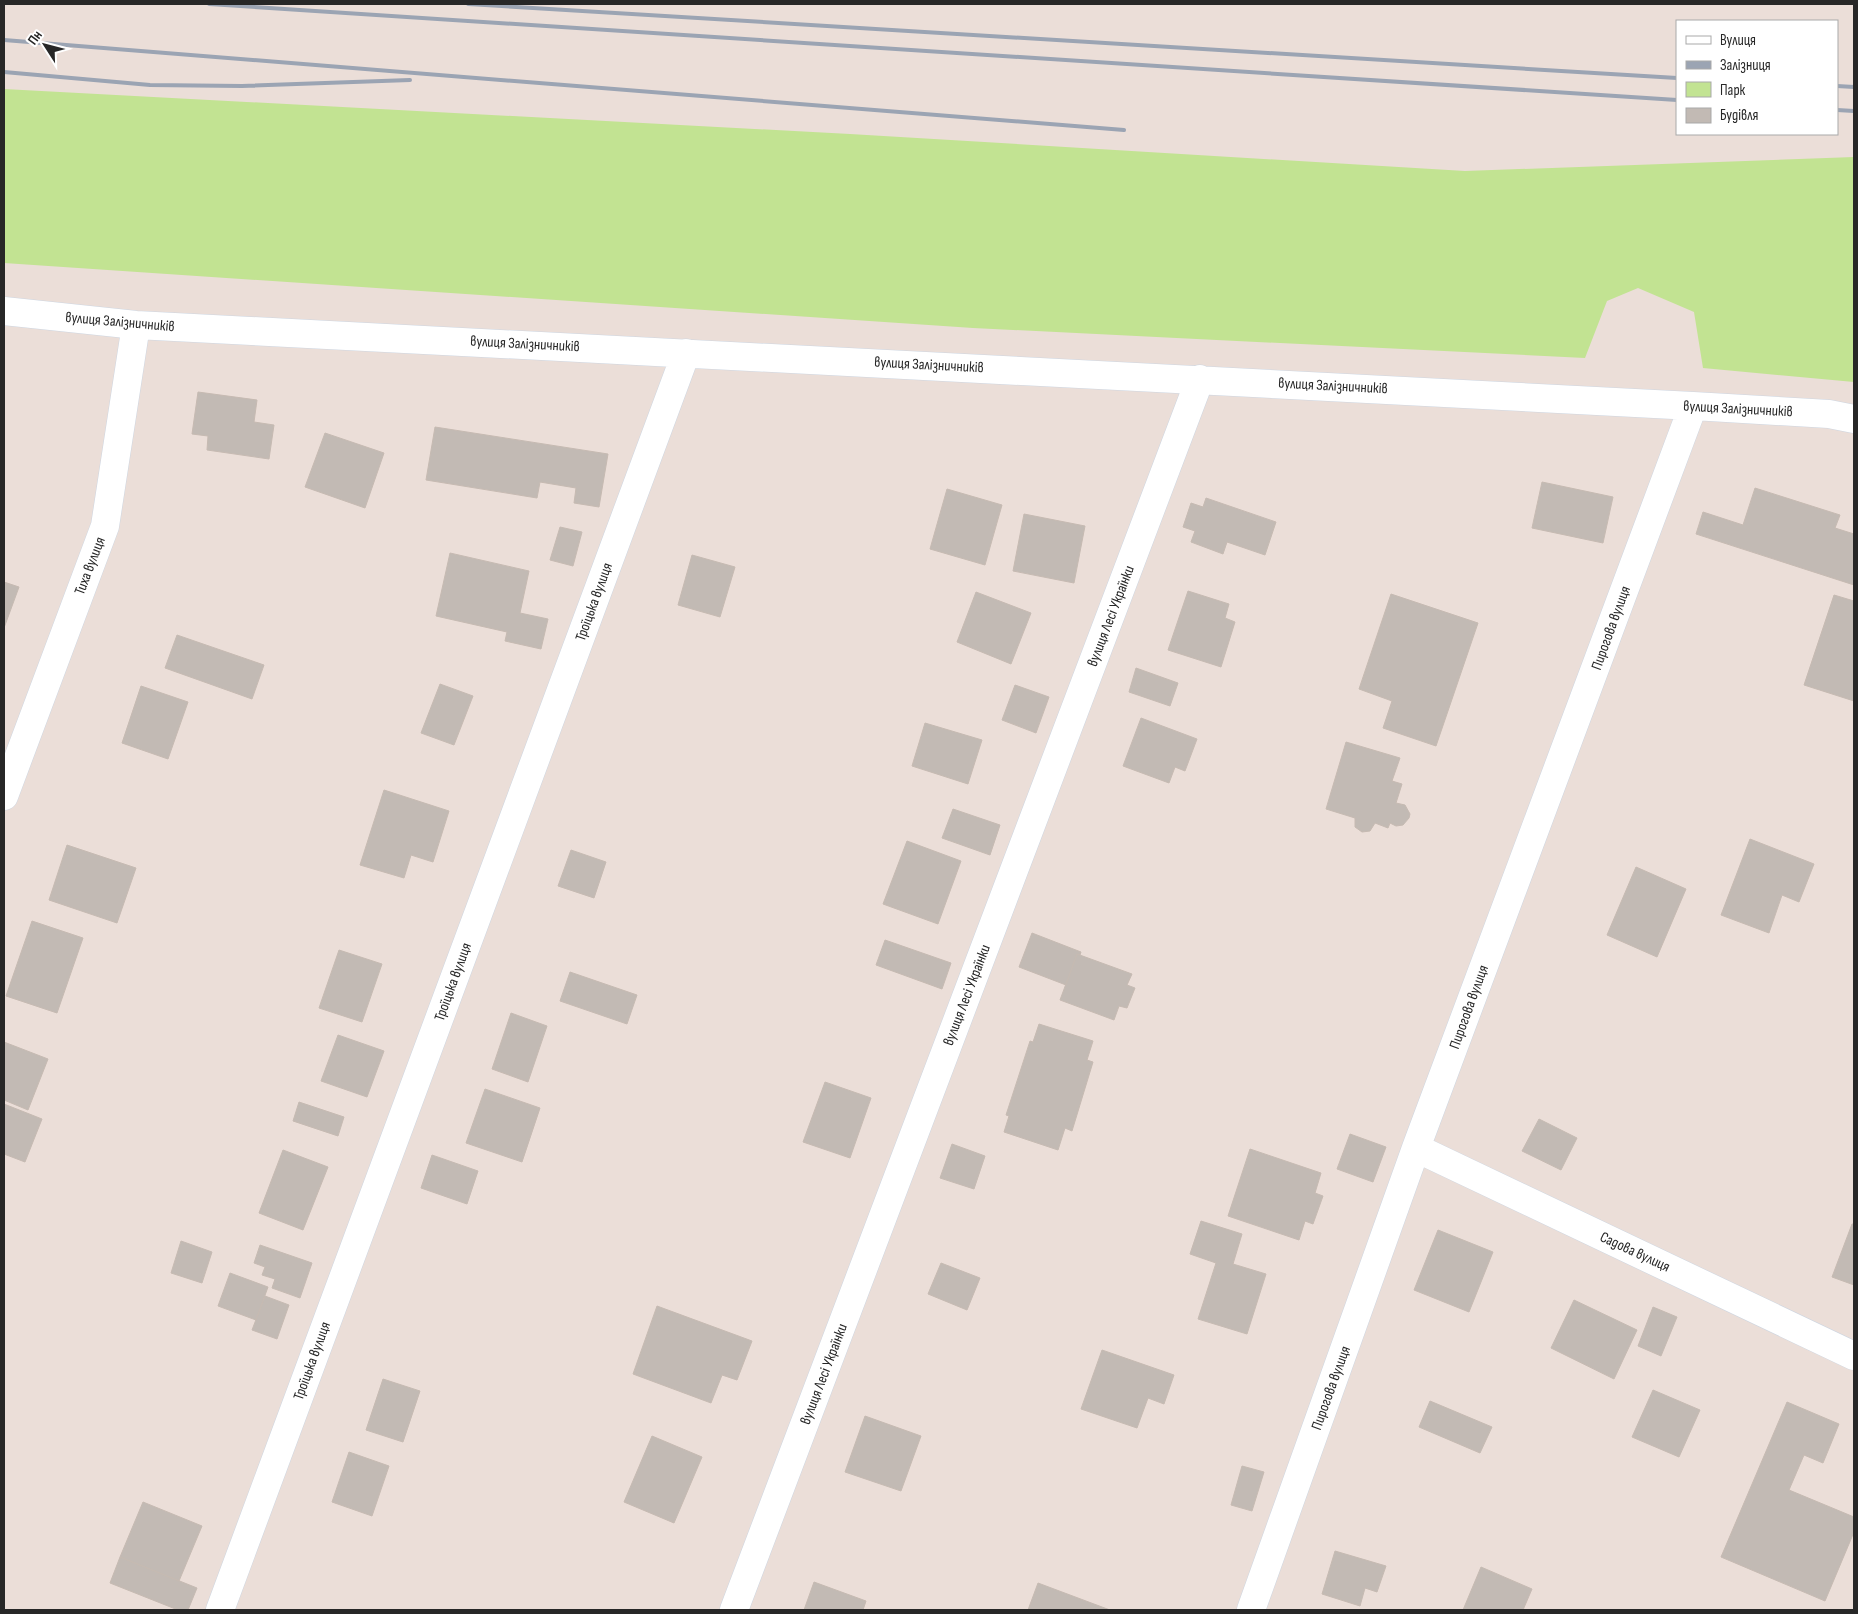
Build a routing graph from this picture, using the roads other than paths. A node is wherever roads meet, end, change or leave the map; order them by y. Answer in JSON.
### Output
{"nodes":[{"id":1,"x":4,"y":311,"type":"edge"},
{"id":2,"x":136,"y":325,"type":"junction"},
{"id":3,"x":686,"y":353,"type":"junction"},
{"id":4,"x":1200,"y":379,"type":"junction"},
{"id":5,"x":1693,"y":406,"type":"junction"},
{"id":6,"x":1854,"y":419,"type":"edge"},
{"id":7,"x":4,"y":796,"type":"edge"},
{"id":8,"x":1416,"y":1148,"type":"junction"},
{"id":9,"x":1854,"y":1356,"type":"edge"},
{"id":10,"x":1256,"y":1608,"type":"edge"},
{"id":11,"x":220,"y":1610,"type":"edge"},
{"id":12,"x":734,"y":1610,"type":"edge"}],
"edges":[{"from":1,"to":2,"type":"street","name":"вулиця Залізничників"},
{"from":2,"to":3,"type":"street","name":"вулиця Залізничників"},
{"from":2,"to":7,"type":"street","name":"Тиха вулиця"},
{"from":3,"to":4,"type":"street","name":"вулиця Залізничників"},
{"from":3,"to":11,"type":"street","name":"Троїцька вулиця"},
{"from":4,"to":5,"type":"street","name":"вулиця Залізничників"},
{"from":4,"to":12,"type":"street","name":"вулиця Лесі Українки"},
{"from":5,"to":6,"type":"street","name":"вулиця Залізничників"},
{"from":5,"to":8,"type":"street","name":"Пирогова вулиця"},
{"from":8,"to":9,"type":"street","name":"Садова вулиця"},
{"from":8,"to":10,"type":"street","name":"Пирогова вулиця"}]}
